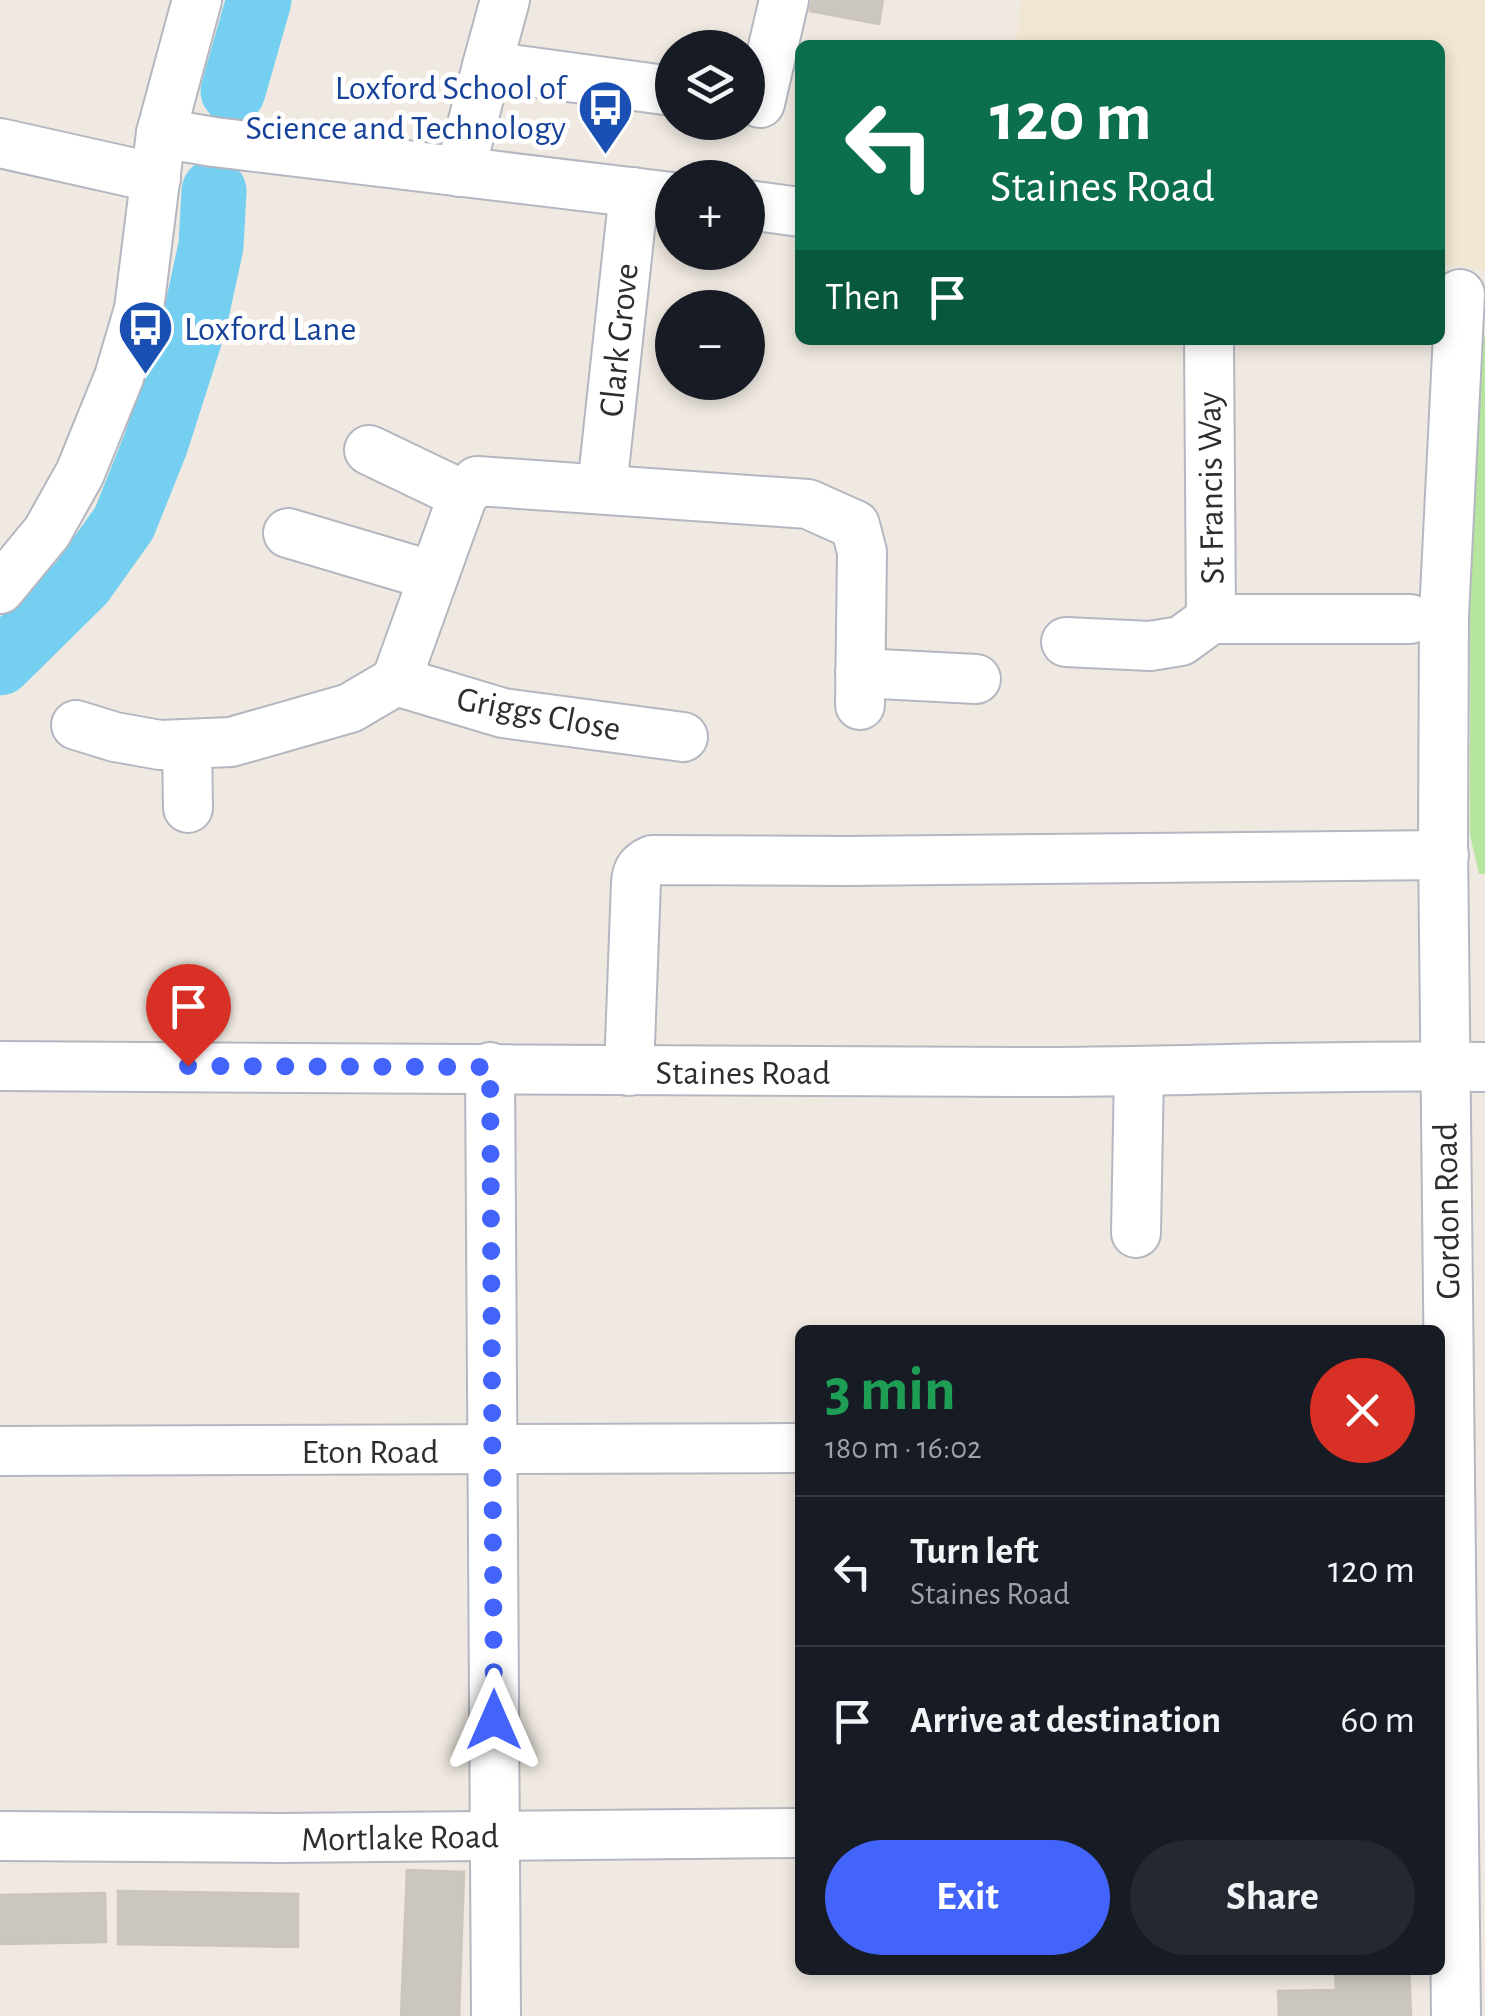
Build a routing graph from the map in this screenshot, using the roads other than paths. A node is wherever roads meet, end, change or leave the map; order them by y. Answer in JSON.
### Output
{"nodes":[{"id":1,"x":197,"y":0,"type":"edge"},
{"id":2,"x":505,"y":0,"type":"edge"},
{"id":3,"x":784,"y":0,"type":"edge"},
{"id":4,"x":487,"y":66,"type":"junction"},
{"id":5,"x":655,"y":89,"type":"edge"},
{"id":6,"x":769,"y":104,"type":"edge"},
{"id":7,"x":0,"y":143,"type":"edge"},
{"id":8,"x":158,"y":155,"type":"junction"},
{"id":9,"x":460,"y":172,"type":"junction"},
{"id":10,"x":653,"y":194,"type":"edge"},
{"id":11,"x":765,"y":208,"type":"edge"},
{"id":12,"x":795,"y":211,"type":"edge"},
{"id":13,"x":1462,"y":294,"type":"edge"},
{"id":14,"x":1208,"y":345,"type":"edge"},
{"id":15,"x":368,"y":450,"type":"dead end"},
{"id":16,"x":602,"y":488,"type":"junction"},
{"id":17,"x":463,"y":495,"type":"junction"},
{"id":18,"x":288,"y":533,"type":"dead end"},
{"id":19,"x":433,"y":576,"type":"junction"},
{"id":20,"x":0,"y":589,"type":"edge"},
{"id":21,"x":1212,"y":618,"type":"junction"},
{"id":22,"x":1410,"y":619,"type":"dead end"},
{"id":23,"x":1066,"y":642,"type":"dead end"},
{"id":24,"x":976,"y":678,"type":"dead end"},
{"id":25,"x":396,"y":680,"type":"junction"},
{"id":26,"x":76,"y":725,"type":"dead end"},
{"id":27,"x":683,"y":738,"type":"dead end"},
{"id":28,"x":186,"y":744,"type":"junction"},
{"id":29,"x":188,"y":808,"type":"dead end"},
{"id":30,"x":1444,"y":855,"type":"junction"},
{"id":31,"x":0,"y":1066,"type":"edge"},
{"id":32,"x":1465,"y":1066,"type":"edge"},
{"id":33,"x":490,"y":1067,"type":"junction"},
{"id":34,"x":629,"y":1071,"type":"junction"},
{"id":35,"x":1139,"y":1072,"type":"junction"},
{"id":36,"x":1136,"y":1233,"type":"dead end"},
{"id":37,"x":1458,"y":1441,"type":"edge"},
{"id":38,"x":795,"y":1448,"type":"edge"},
{"id":39,"x":492,"y":1451,"type":"junction"},
{"id":40,"x":0,"y":1452,"type":"edge"},
{"id":41,"x":1460,"y":1825,"type":"edge"},
{"id":42,"x":795,"y":1833,"type":"edge"},
{"id":43,"x":0,"y":1836,"type":"edge"},
{"id":44,"x":495,"y":1836,"type":"junction"},
{"id":45,"x":496,"y":2016,"type":"edge"},
{"id":46,"x":1456,"y":2016,"type":"edge"}],
"edges":[{"from":1,"to":8,"type":"street"},
{"from":2,"to":4,"type":"street"},
{"from":3,"to":6,"type":"street"},
{"from":4,"to":5,"type":"street"},
{"from":4,"to":9,"type":"street"},
{"from":7,"to":8,"type":"street"},
{"from":8,"to":9,"type":"street"},
{"from":8,"to":20,"type":"street"},
{"from":9,"to":10,"type":"street"},
{"from":10,"to":16,"type":"street","name":"Clark Grove"},
{"from":11,"to":12,"type":"street"},
{"from":13,"to":30,"type":"street","name":"Gordon Road"},
{"from":14,"to":21,"type":"street","name":"St Francis Way"},
{"from":15,"to":17,"type":"street"},
{"from":16,"to":17,"type":"street"},
{"from":16,"to":24,"type":"street"},
{"from":17,"to":19,"type":"street"},
{"from":18,"to":19,"type":"street"},
{"from":19,"to":25,"type":"street"},
{"from":21,"to":22,"type":"street","name":"St Francis Way"},
{"from":21,"to":23,"type":"street"},
{"from":25,"to":27,"type":"street","name":"Griggs Close"},
{"from":25,"to":28,"type":"street"},
{"from":26,"to":28,"type":"street"},
{"from":28,"to":29,"type":"street"},
{"from":30,"to":32,"type":"street","name":"Gordon Road"},
{"from":30,"to":34,"type":"street"},
{"from":31,"to":33,"type":"street","name":"Staines Road"},
{"from":32,"to":35,"type":"street","name":"Staines Road"},
{"from":32,"to":37,"type":"street","name":"Gordon Road"},
{"from":33,"to":34,"type":"street","name":"Staines Road"},
{"from":33,"to":39,"type":"street"},
{"from":34,"to":35,"type":"street","name":"Staines Road"},
{"from":35,"to":36,"type":"street"},
{"from":37,"to":41,"type":"street","name":"Gordon Road"},
{"from":38,"to":39,"type":"street","name":"Eton Road"},
{"from":39,"to":40,"type":"street","name":"Eton Road"},
{"from":39,"to":44,"type":"street"},
{"from":41,"to":46,"type":"street","name":"Gordon Road"},
{"from":42,"to":44,"type":"street","name":"Mortlake Road"},
{"from":43,"to":44,"type":"street","name":"Mortlake Road"},
{"from":44,"to":45,"type":"street"}]}
